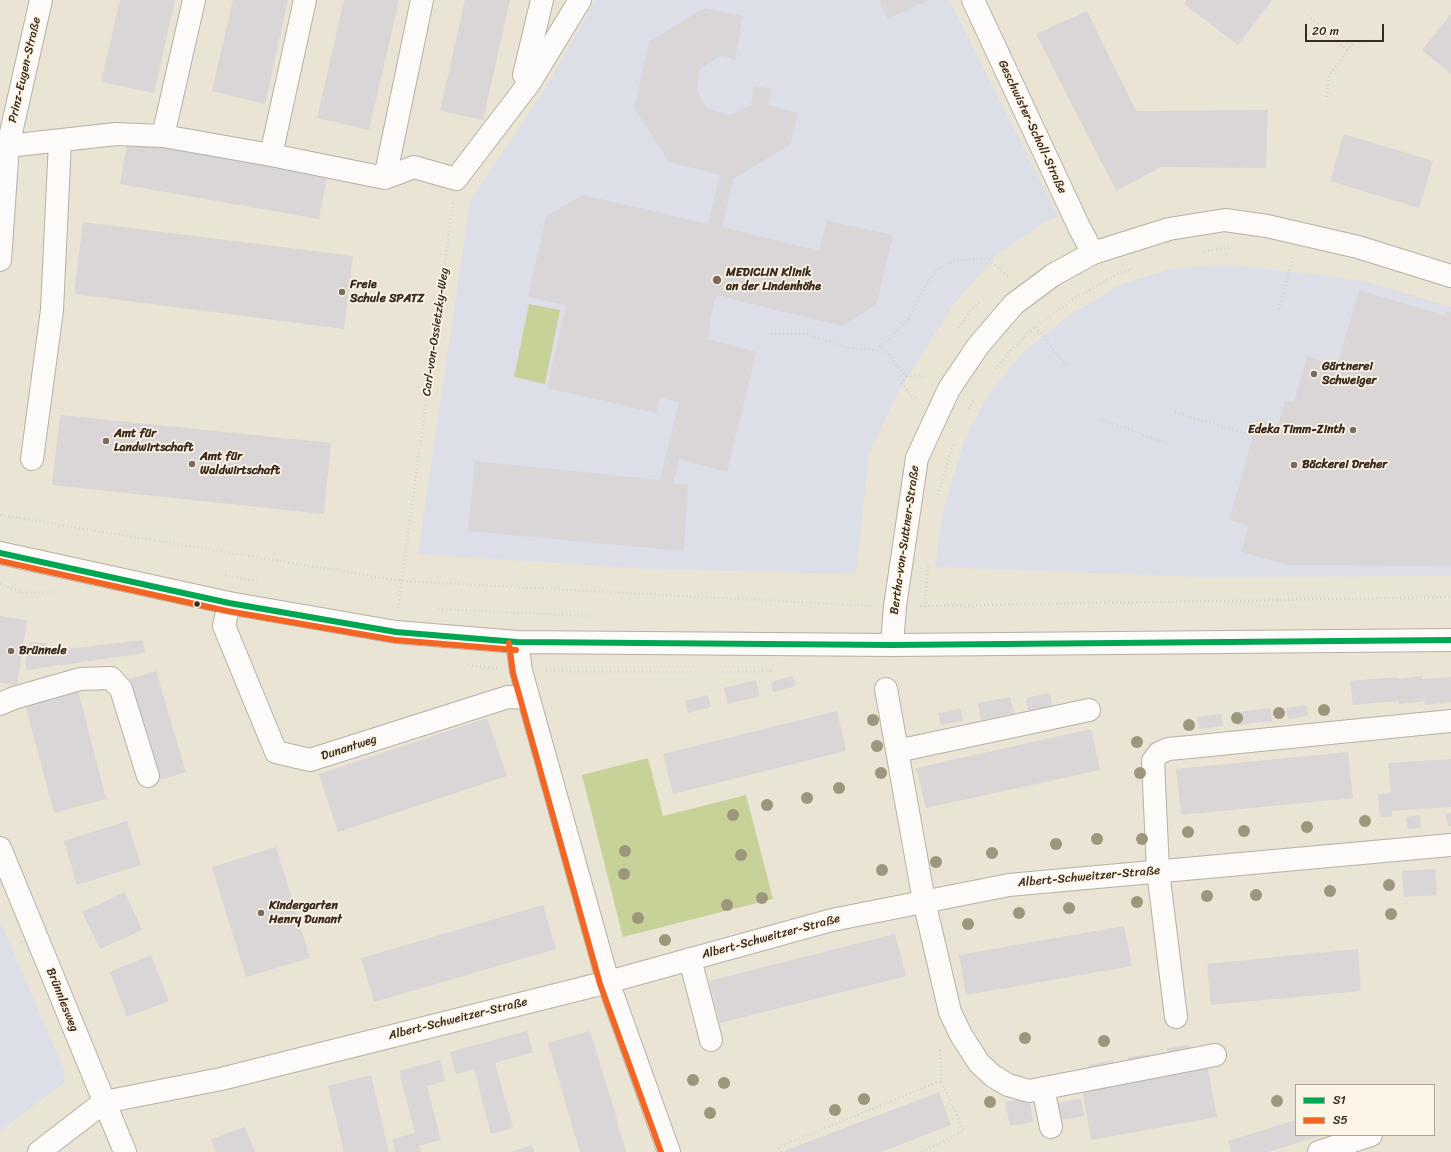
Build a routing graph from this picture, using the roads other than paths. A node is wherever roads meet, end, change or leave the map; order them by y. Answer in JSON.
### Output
{"nodes":[{"id":1,"x":41,"y":0,"type":"edge"},
{"id":2,"x":194,"y":0,"type":"edge"},
{"id":3,"x":306,"y":0,"type":"edge"},
{"id":4,"x":422,"y":0,"type":"edge"},
{"id":5,"x":542,"y":0,"type":"edge"},
{"id":6,"x":580,"y":0,"type":"edge"},
{"id":7,"x":973,"y":0,"type":"edge"},
{"id":8,"x":530,"y":82,"type":"junction"},
{"id":9,"x":163,"y":136,"type":"junction"},
{"id":10,"x":60,"y":141,"type":"junction"},
{"id":11,"x":4,"y":146,"type":"edge"},
{"id":12,"x":271,"y":155,"type":"junction"},
{"id":13,"x":385,"y":178,"type":"junction"},
{"id":14,"x":1094,"y":253,"type":"junction"},
{"id":15,"x":0,"y":260,"type":"edge"},
{"id":16,"x":1451,"y":276,"type":"edge"},
{"id":17,"x":32,"y":458,"type":"dead end"},
{"id":18,"x":0,"y":553,"type":"edge"},
{"id":19,"x":229,"y":603,"type":"junction"},
{"id":20,"x":1451,"y":640,"type":"edge"},
{"id":21,"x":518,"y":642,"type":"junction"},
{"id":22,"x":892,"y":645,"type":"junction"},
{"id":23,"x":886,"y":689,"type":"dead end"},
{"id":24,"x":528,"y":698,"type":"junction"},
{"id":25,"x":0,"y":704,"type":"edge"},
{"id":26,"x":1089,"y":710,"type":"dead end"},
{"id":27,"x":1451,"y":721,"type":"edge"},
{"id":28,"x":897,"y":751,"type":"junction"},
{"id":29,"x":148,"y":776,"type":"dead end"},
{"id":30,"x":1451,"y":845,"type":"edge"},
{"id":31,"x":1,"y":854,"type":"edge"},
{"id":32,"x":1158,"y":871,"type":"junction"},
{"id":33,"x":924,"y":902,"type":"junction"},
{"id":34,"x":690,"y":959,"type":"junction"},
{"id":35,"x":608,"y":982,"type":"junction"},
{"id":36,"x":1176,"y":1017,"type":"dead end"},
{"id":37,"x":711,"y":1040,"type":"dead end"},
{"id":38,"x":1215,"y":1056,"type":"dead end"},
{"id":39,"x":1043,"y":1088,"type":"junction"},
{"id":40,"x":104,"y":1102,"type":"junction"},
{"id":41,"x":1051,"y":1126,"type":"dead end"},
{"id":42,"x":1368,"y":1136,"type":"edge"},
{"id":43,"x":39,"y":1152,"type":"edge"},
{"id":44,"x":125,"y":1152,"type":"edge"},
{"id":45,"x":669,"y":1152,"type":"edge"},
{"id":46,"x":1319,"y":1152,"type":"edge"}],
"edges":[{"from":1,"to":11,"type":"street","name":"Prinz-Eugen-Straße"},
{"from":2,"to":9,"type":"street"},
{"from":3,"to":12,"type":"street"},
{"from":4,"to":13,"type":"street"},
{"from":5,"to":8,"type":"street"},
{"from":6,"to":8,"type":"street"},
{"from":7,"to":14,"type":"street","name":"Geschwister-Scholl-Straße"},
{"from":8,"to":13,"type":"street"},
{"from":9,"to":10,"type":"street"},
{"from":9,"to":12,"type":"street"},
{"from":10,"to":11,"type":"street"},
{"from":10,"to":17,"type":"street"},
{"from":11,"to":15,"type":"street","name":"Prinz-Eugen-Straße"},
{"from":12,"to":13,"type":"street"},
{"from":14,"to":16,"type":"street","name":"Bertha-von-Suttner-Straße"},
{"from":14,"to":22,"type":"street","name":"Bertha-von-Suttner-Straße"},
{"from":18,"to":19,"type":"street"},
{"from":19,"to":21,"type":"street"},
{"from":19,"to":24,"type":"street","name":"Dunantweg"},
{"from":20,"to":22,"type":"street"},
{"from":21,"to":22,"type":"street"},
{"from":21,"to":24,"type":"street"},
{"from":23,"to":28,"type":"street"},
{"from":24,"to":35,"type":"street"},
{"from":25,"to":29,"type":"street"},
{"from":26,"to":28,"type":"street"},
{"from":27,"to":32,"type":"street"},
{"from":28,"to":33,"type":"street"},
{"from":30,"to":32,"type":"street","name":"Albert-Schweitzer-Straße"},
{"from":31,"to":40,"type":"street","name":"Brünnlesweg"},
{"from":32,"to":33,"type":"street","name":"Albert-Schweitzer-Straße"},
{"from":32,"to":36,"type":"street"},
{"from":33,"to":34,"type":"street","name":"Albert-Schweitzer-Straße"},
{"from":33,"to":39,"type":"street"},
{"from":34,"to":35,"type":"street","name":"Albert-Schweitzer-Straße"},
{"from":34,"to":37,"type":"street"},
{"from":35,"to":40,"type":"street","name":"Albert-Schweitzer-Straße"},
{"from":35,"to":45,"type":"street"},
{"from":38,"to":39,"type":"street"},
{"from":39,"to":41,"type":"street"},
{"from":40,"to":43,"type":"street"},
{"from":40,"to":44,"type":"street","name":"Brünnlesweg"},
{"from":42,"to":46,"type":"street"}]}
